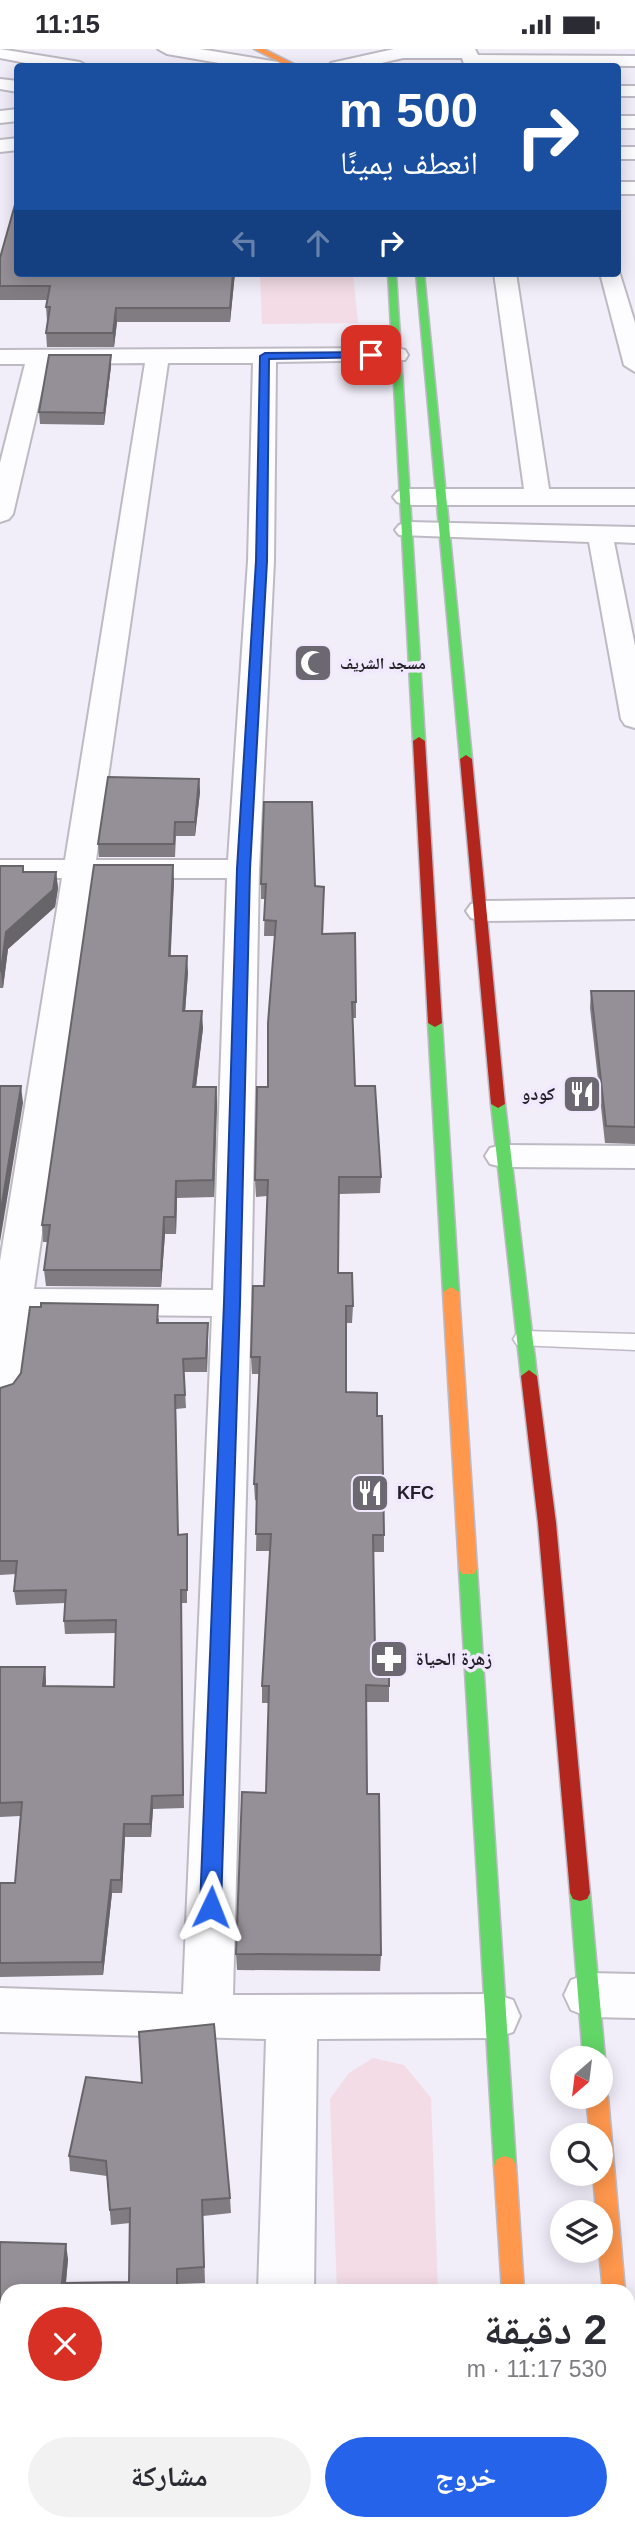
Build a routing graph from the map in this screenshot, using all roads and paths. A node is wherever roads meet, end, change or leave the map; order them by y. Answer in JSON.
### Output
{"nodes":[{"id":1,"x":167,"y":49,"type":"edge"},
{"id":2,"x":258,"y":49,"type":"edge"},
{"id":3,"x":403,"y":51,"type":"edge"},
{"id":4,"x":0,"y":53,"type":"edge"},
{"id":5,"x":470,"y":57,"type":"edge"},
{"id":6,"x":635,"y":61,"type":"edge"},
{"id":7,"x":57,"y":63,"type":"edge"},
{"id":8,"x":253,"y":63,"type":"edge"},
{"id":9,"x":288,"y":63,"type":"edge"},
{"id":10,"x":354,"y":63,"type":"edge"},
{"id":11,"x":392,"y":277,"type":"edge"},
{"id":12,"x":420,"y":277,"type":"edge"},
{"id":13,"x":506,"y":277,"type":"edge"},
{"id":14,"x":612,"y":277,"type":"edge"},
{"id":15,"x":158,"y":355,"type":"junction"},
{"id":16,"x":397,"y":355,"type":"junction"},
{"id":17,"x":265,"y":356,"type":"junction"},
{"id":18,"x":0,"y":357,"type":"edge"},
{"id":19,"x":38,"y":357,"type":"junction"},
{"id":20,"x":635,"y":365,"type":"edge"},
{"id":21,"x":406,"y":496,"type":"junction"},
{"id":22,"x":443,"y":496,"type":"junction"},
{"id":23,"x":538,"y":496,"type":"junction"},
{"id":24,"x":635,"y":497,"type":"edge"},
{"id":25,"x":0,"y":514,"type":"edge"},
{"id":26,"x":408,"y":530,"type":"junction"},
{"id":27,"x":446,"y":530,"type":"junction"},
{"id":28,"x":600,"y":534,"type":"junction"},
{"id":29,"x":635,"y":534,"type":"edge"},
{"id":30,"x":635,"y":719,"type":"edge"},
{"id":31,"x":0,"y":869,"type":"edge"},
{"id":32,"x":77,"y":869,"type":"junction"},
{"id":33,"x":243,"y":869,"type":"junction"},
{"id":34,"x":635,"y":909,"type":"edge"},
{"id":35,"x":482,"y":911,"type":"junction"},
{"id":36,"x":503,"y":1156,"type":"junction"},
{"id":37,"x":635,"y":1157,"type":"edge"},
{"id":38,"x":7,"y":1301,"type":"edge"},
{"id":39,"x":232,"y":1303,"type":"junction"},
{"id":40,"x":525,"y":1339,"type":"junction"},
{"id":41,"x":635,"y":1342,"type":"edge"},
{"id":42,"x":0,"y":1385,"type":"edge"},
{"id":43,"x":612,"y":1996,"type":"edge"},
{"id":44,"x":0,"y":2010,"type":"edge"},
{"id":45,"x":495,"y":2016,"type":"junction"},
{"id":46,"x":206,"y":2017,"type":"junction"},
{"id":47,"x":292,"y":2017,"type":"junction"},
{"id":48,"x":597,"y":2046,"type":"edge"},
{"id":49,"x":598,"y":2109,"type":"edge"},
{"id":50,"x":286,"y":2284,"type":"edge"},
{"id":51,"x":513,"y":2284,"type":"edge"},
{"id":52,"x":613,"y":2284,"type":"edge"}],
"edges":[{"from":1,"to":8,"type":"street"},
{"from":2,"to":9,"type":"street"},
{"from":3,"to":5,"type":"street"},
{"from":3,"to":10,"type":"street"},
{"from":4,"to":7,"type":"street"},
{"from":5,"to":6,"type":"street"},
{"from":11,"to":16,"type":"street"},
{"from":12,"to":22,"type":"street"},
{"from":13,"to":23,"type":"street"},
{"from":14,"to":20,"type":"street"},
{"from":15,"to":17,"type":"street"},
{"from":15,"to":19,"type":"street"},
{"from":15,"to":32,"type":"street"},
{"from":16,"to":17,"type":"street"},
{"from":16,"to":21,"type":"street"},
{"from":17,"to":33,"type":"street"},
{"from":18,"to":19,"type":"street"},
{"from":19,"to":25,"type":"street"},
{"from":21,"to":22,"type":"street"},
{"from":21,"to":26,"type":"street"},
{"from":22,"to":23,"type":"street"},
{"from":22,"to":27,"type":"street"},
{"from":23,"to":24,"type":"street"},
{"from":26,"to":27,"type":"street"},
{"from":26,"to":45,"type":"street"},
{"from":27,"to":28,"type":"street"},
{"from":27,"to":35,"type":"street"},
{"from":28,"to":29,"type":"street"},
{"from":28,"to":30,"type":"street"},
{"from":31,"to":32,"type":"street"},
{"from":32,"to":33,"type":"street"},
{"from":32,"to":38,"type":"street"},
{"from":33,"to":39,"type":"street"},
{"from":34,"to":35,"type":"street"},
{"from":35,"to":36,"type":"street"},
{"from":36,"to":37,"type":"street"},
{"from":36,"to":40,"type":"street"},
{"from":38,"to":39,"type":"street"},
{"from":38,"to":42,"type":"street"},
{"from":39,"to":46,"type":"street"},
{"from":40,"to":41,"type":"lane"},
{"from":40,"to":43,"type":"street"},
{"from":43,"to":48,"type":"street"},
{"from":44,"to":46,"type":"street"},
{"from":45,"to":47,"type":"street"},
{"from":45,"to":51,"type":"street"},
{"from":46,"to":47,"type":"street"},
{"from":47,"to":50,"type":"street"},
{"from":49,"to":52,"type":"street"}]}
